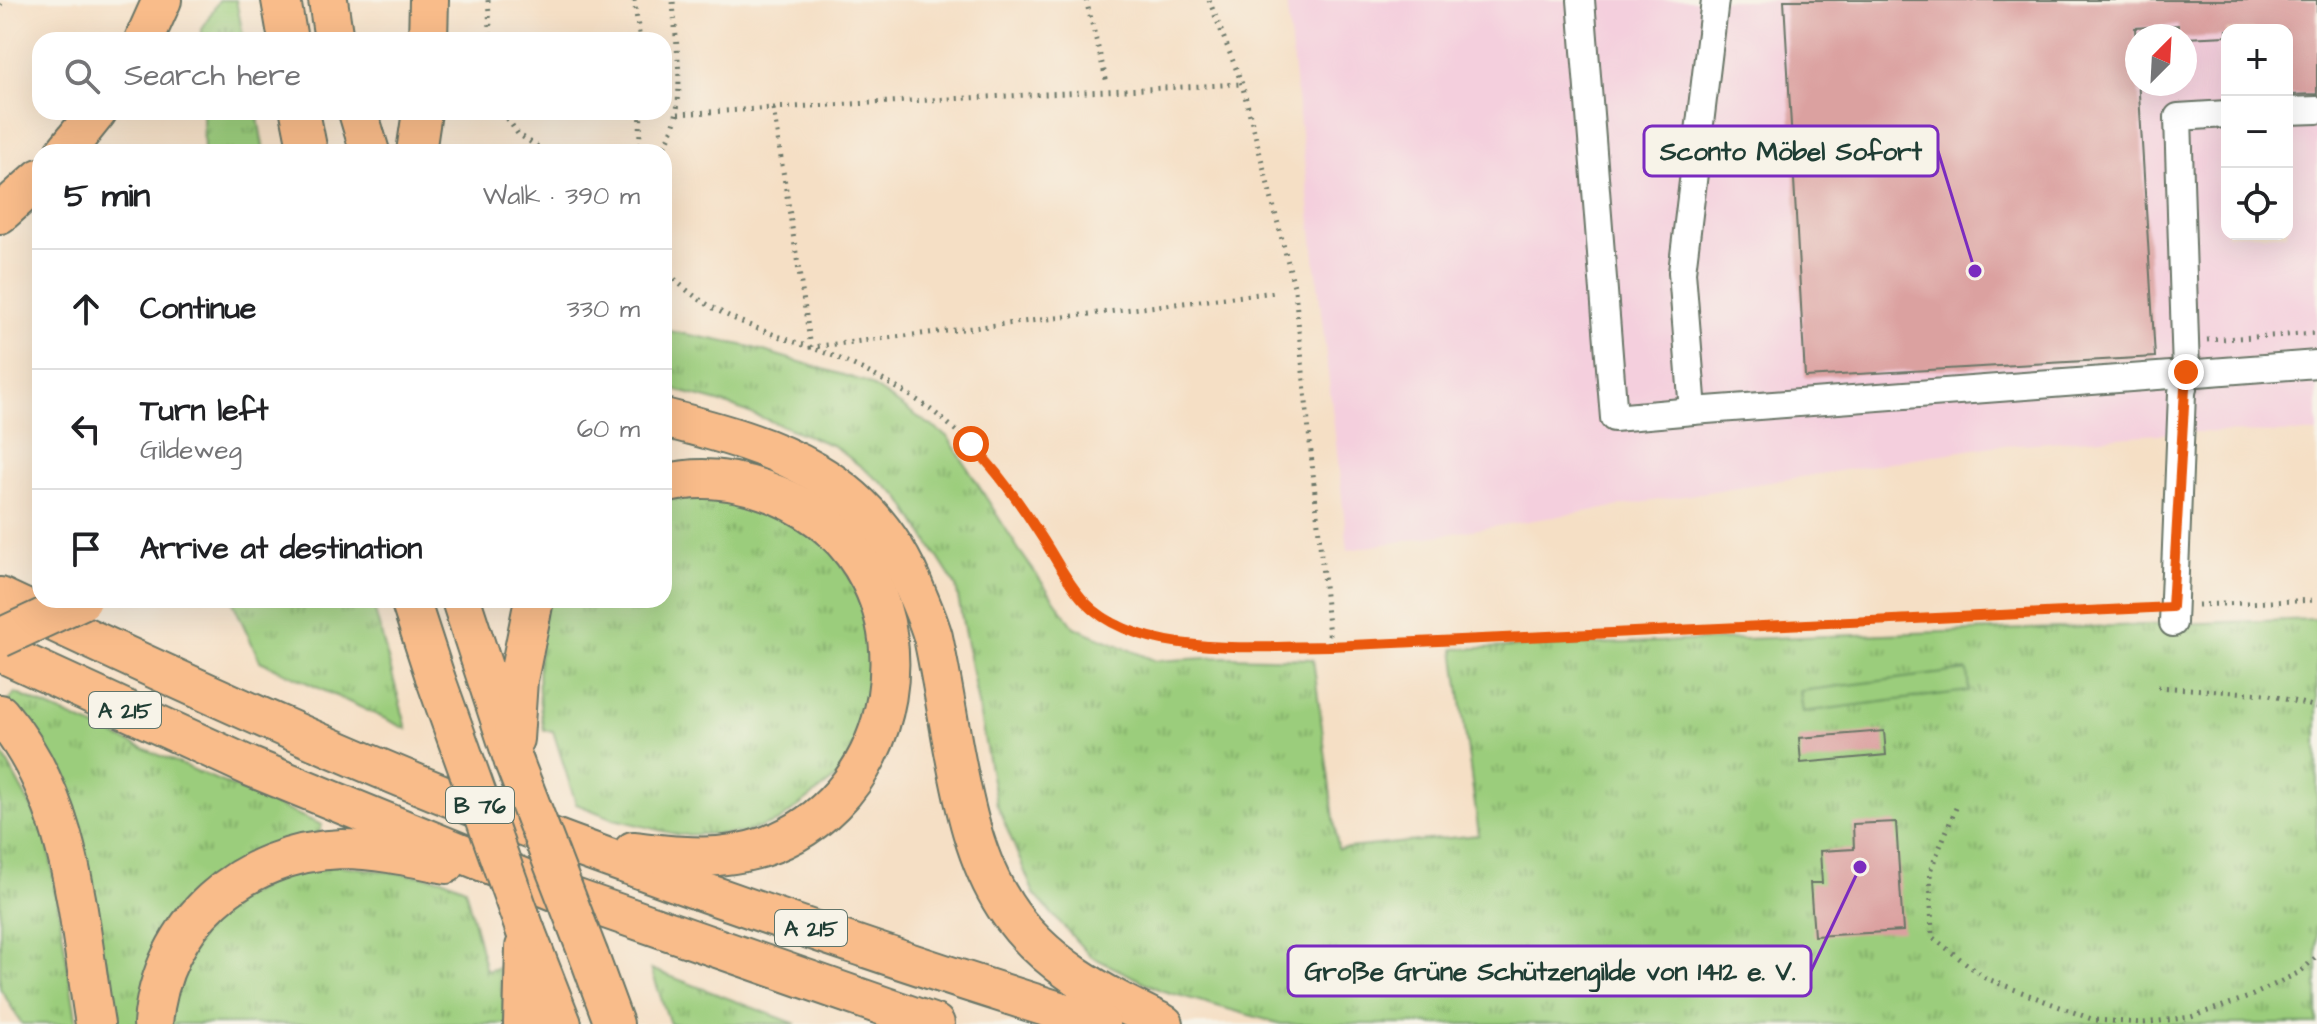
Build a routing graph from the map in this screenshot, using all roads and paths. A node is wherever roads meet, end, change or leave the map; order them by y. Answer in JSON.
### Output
{"nodes":[{"id":1,"x":162,"y":0,"type":"edge"},
{"id":2,"x":281,"y":0,"type":"edge"},
{"id":3,"x":429,"y":0,"type":"edge"},
{"id":4,"x":488,"y":0,"type":"edge"},
{"id":5,"x":634,"y":0,"type":"edge"},
{"id":6,"x":673,"y":0,"type":"edge"},
{"id":7,"x":1086,"y":0,"type":"edge"},
{"id":8,"x":1209,"y":0,"type":"edge"},
{"id":9,"x":1581,"y":0,"type":"edge"},
{"id":10,"x":1715,"y":0,"type":"edge"},
{"id":11,"x":148,"y":32,"type":"edge"},
{"id":12,"x":287,"y":32,"type":"edge"},
{"id":13,"x":428,"y":32,"type":"edge"},
{"id":14,"x":490,"y":32,"type":"edge"},
{"id":15,"x":639,"y":32,"type":"edge"},
{"id":16,"x":1107,"y":83,"type":"dead end"},
{"id":17,"x":1242,"y":84,"type":"junction"},
{"id":18,"x":773,"y":108,"type":"junction"},
{"id":19,"x":2317,"y":110,"type":"edge"},
{"id":20,"x":2293,"y":111,"type":"edge"},
{"id":21,"x":678,"y":114,"type":"junction"},
{"id":22,"x":2221,"y":114,"type":"edge"},
{"id":23,"x":91,"y":120,"type":"edge"},
{"id":24,"x":302,"y":120,"type":"edge"},
{"id":25,"x":350,"y":120,"type":"edge"},
{"id":26,"x":360,"y":120,"type":"edge"},
{"id":27,"x":421,"y":120,"type":"edge"},
{"id":28,"x":508,"y":120,"type":"edge"},
{"id":29,"x":641,"y":120,"type":"edge"},
{"id":30,"x":71,"y":144,"type":"edge"},
{"id":31,"x":306,"y":144,"type":"edge"},
{"id":32,"x":355,"y":144,"type":"edge"},
{"id":33,"x":368,"y":144,"type":"edge"},
{"id":34,"x":417,"y":144,"type":"edge"},
{"id":35,"x":534,"y":144,"type":"edge"},
{"id":36,"x":639,"y":144,"type":"edge"},
{"id":37,"x":665,"y":144,"type":"edge"},
{"id":38,"x":32,"y":185,"type":"edge"},
{"id":39,"x":0,"y":214,"type":"edge"},
{"id":40,"x":672,"y":275,"type":"edge"},
{"id":41,"x":1276,"y":292,"type":"dead end"},
{"id":42,"x":2317,"y":333,"type":"edge"},
{"id":43,"x":2186,"y":342,"type":"junction"},
{"id":44,"x":811,"y":347,"type":"junction"},
{"id":45,"x":2317,"y":364,"type":"edge"},
{"id":46,"x":2186,"y":372,"type":"junction"},
{"id":47,"x":1693,"y":411,"type":"junction"},
{"id":48,"x":672,"y":420,"type":"edge"},
{"id":49,"x":672,"y":483,"type":"edge"},
{"id":50,"x":0,"y":597,"type":"edge"},
{"id":51,"x":2317,"y":600,"type":"edge"},
{"id":52,"x":65,"y":608,"type":"edge"},
{"id":53,"x":413,"y":608,"type":"edge"},
{"id":54,"x":464,"y":608,"type":"edge"},
{"id":55,"x":532,"y":608,"type":"edge"},
{"id":56,"x":2173,"y":615,"type":"junction"},
{"id":57,"x":0,"y":638,"type":"edge"},
{"id":58,"x":1330,"y":646,"type":"junction"},
{"id":59,"x":0,"y":652,"type":"edge"},
{"id":60,"x":2158,"y":687,"type":"dead end"},
{"id":61,"x":504,"y":706,"type":"junction"},
{"id":62,"x":2317,"y":707,"type":"edge"},
{"id":63,"x":0,"y":714,"type":"edge"},
{"id":64,"x":1956,"y":808,"type":"dead end"},
{"id":65,"x":570,"y":844,"type":"junction"},
{"id":66,"x":557,"y":892,"type":"junction"},
{"id":67,"x":526,"y":932,"type":"junction"},
{"id":68,"x":2317,"y":956,"type":"edge"},
{"id":69,"x":2095,"y":1022,"type":"edge"},
{"id":70,"x":95,"y":1024,"type":"edge"},
{"id":71,"x":153,"y":1024,"type":"edge"},
{"id":72,"x":523,"y":1024,"type":"edge"},
{"id":73,"x":562,"y":1024,"type":"edge"},
{"id":74,"x":614,"y":1024,"type":"edge"},
{"id":75,"x":935,"y":1024,"type":"edge"},
{"id":76,"x":1101,"y":1024,"type":"edge"},
{"id":77,"x":1164,"y":1024,"type":"edge"}],
"edges":[{"from":1,"to":11,"type":"highway"},
{"from":2,"to":12,"type":"highway"},
{"from":3,"to":13,"type":"highway"},
{"from":4,"to":14,"type":"path"},
{"from":5,"to":15,"type":"path"},
{"from":6,"to":21,"type":"path"},
{"from":7,"to":16,"type":"path"},
{"from":8,"to":17,"type":"path"},
{"from":9,"to":47,"type":"lane"},
{"from":10,"to":47,"type":"lane"},
{"from":17,"to":18,"type":"path"},
{"from":17,"to":58,"type":"path"},
{"from":18,"to":21,"type":"path"},
{"from":18,"to":44,"type":"path"},
{"from":19,"to":20,"type":"lane"},
{"from":21,"to":37,"type":"path"},
{"from":22,"to":43,"type":"lane"},
{"from":23,"to":30,"type":"highway"},
{"from":24,"to":31,"type":"highway"},
{"from":25,"to":32,"type":"highway"},
{"from":26,"to":33,"type":"highway"},
{"from":27,"to":34,"type":"highway"},
{"from":28,"to":35,"type":"path"},
{"from":29,"to":36,"type":"path"},
{"from":38,"to":39,"type":"highway"},
{"from":40,"to":44,"type":"path"},
{"from":41,"to":44,"type":"path"},
{"from":42,"to":43,"type":"path"},
{"from":43,"to":46,"type":"lane"},
{"from":44,"to":58,"type":"path"},
{"from":45,"to":46,"type":"lane"},
{"from":46,"to":47,"type":"lane"},
{"from":46,"to":56,"type":"lane"},
{"from":48,"to":77,"type":"highway"},
{"from":49,"to":65,"type":"highway"},
{"from":50,"to":65,"type":"highway","number":"A 215"},
{"from":51,"to":56,"type":"path"},
{"from":52,"to":57,"type":"highway","bridge":true},
{"from":53,"to":67,"type":"highway","number":"B 76","bridge":true},
{"from":54,"to":61,"type":"highway"},
{"from":55,"to":61,"type":"highway"},
{"from":56,"to":58,"type":"path"},
{"from":59,"to":66,"type":"highway","number":"A 215"},
{"from":60,"to":62,"type":"path"},
{"from":61,"to":74,"type":"highway","number":"B 76","bridge":true},
{"from":63,"to":70,"type":"highway"},
{"from":64,"to":69,"type":"path"},
{"from":65,"to":76,"type":"highway","number":"A 215"},
{"from":66,"to":71,"type":"highway"},
{"from":66,"to":75,"type":"highway","number":"A 215"},
{"from":67,"to":72,"type":"highway"},
{"from":67,"to":73,"type":"highway","number":"B 76"},
{"from":68,"to":69,"type":"path"}]}
